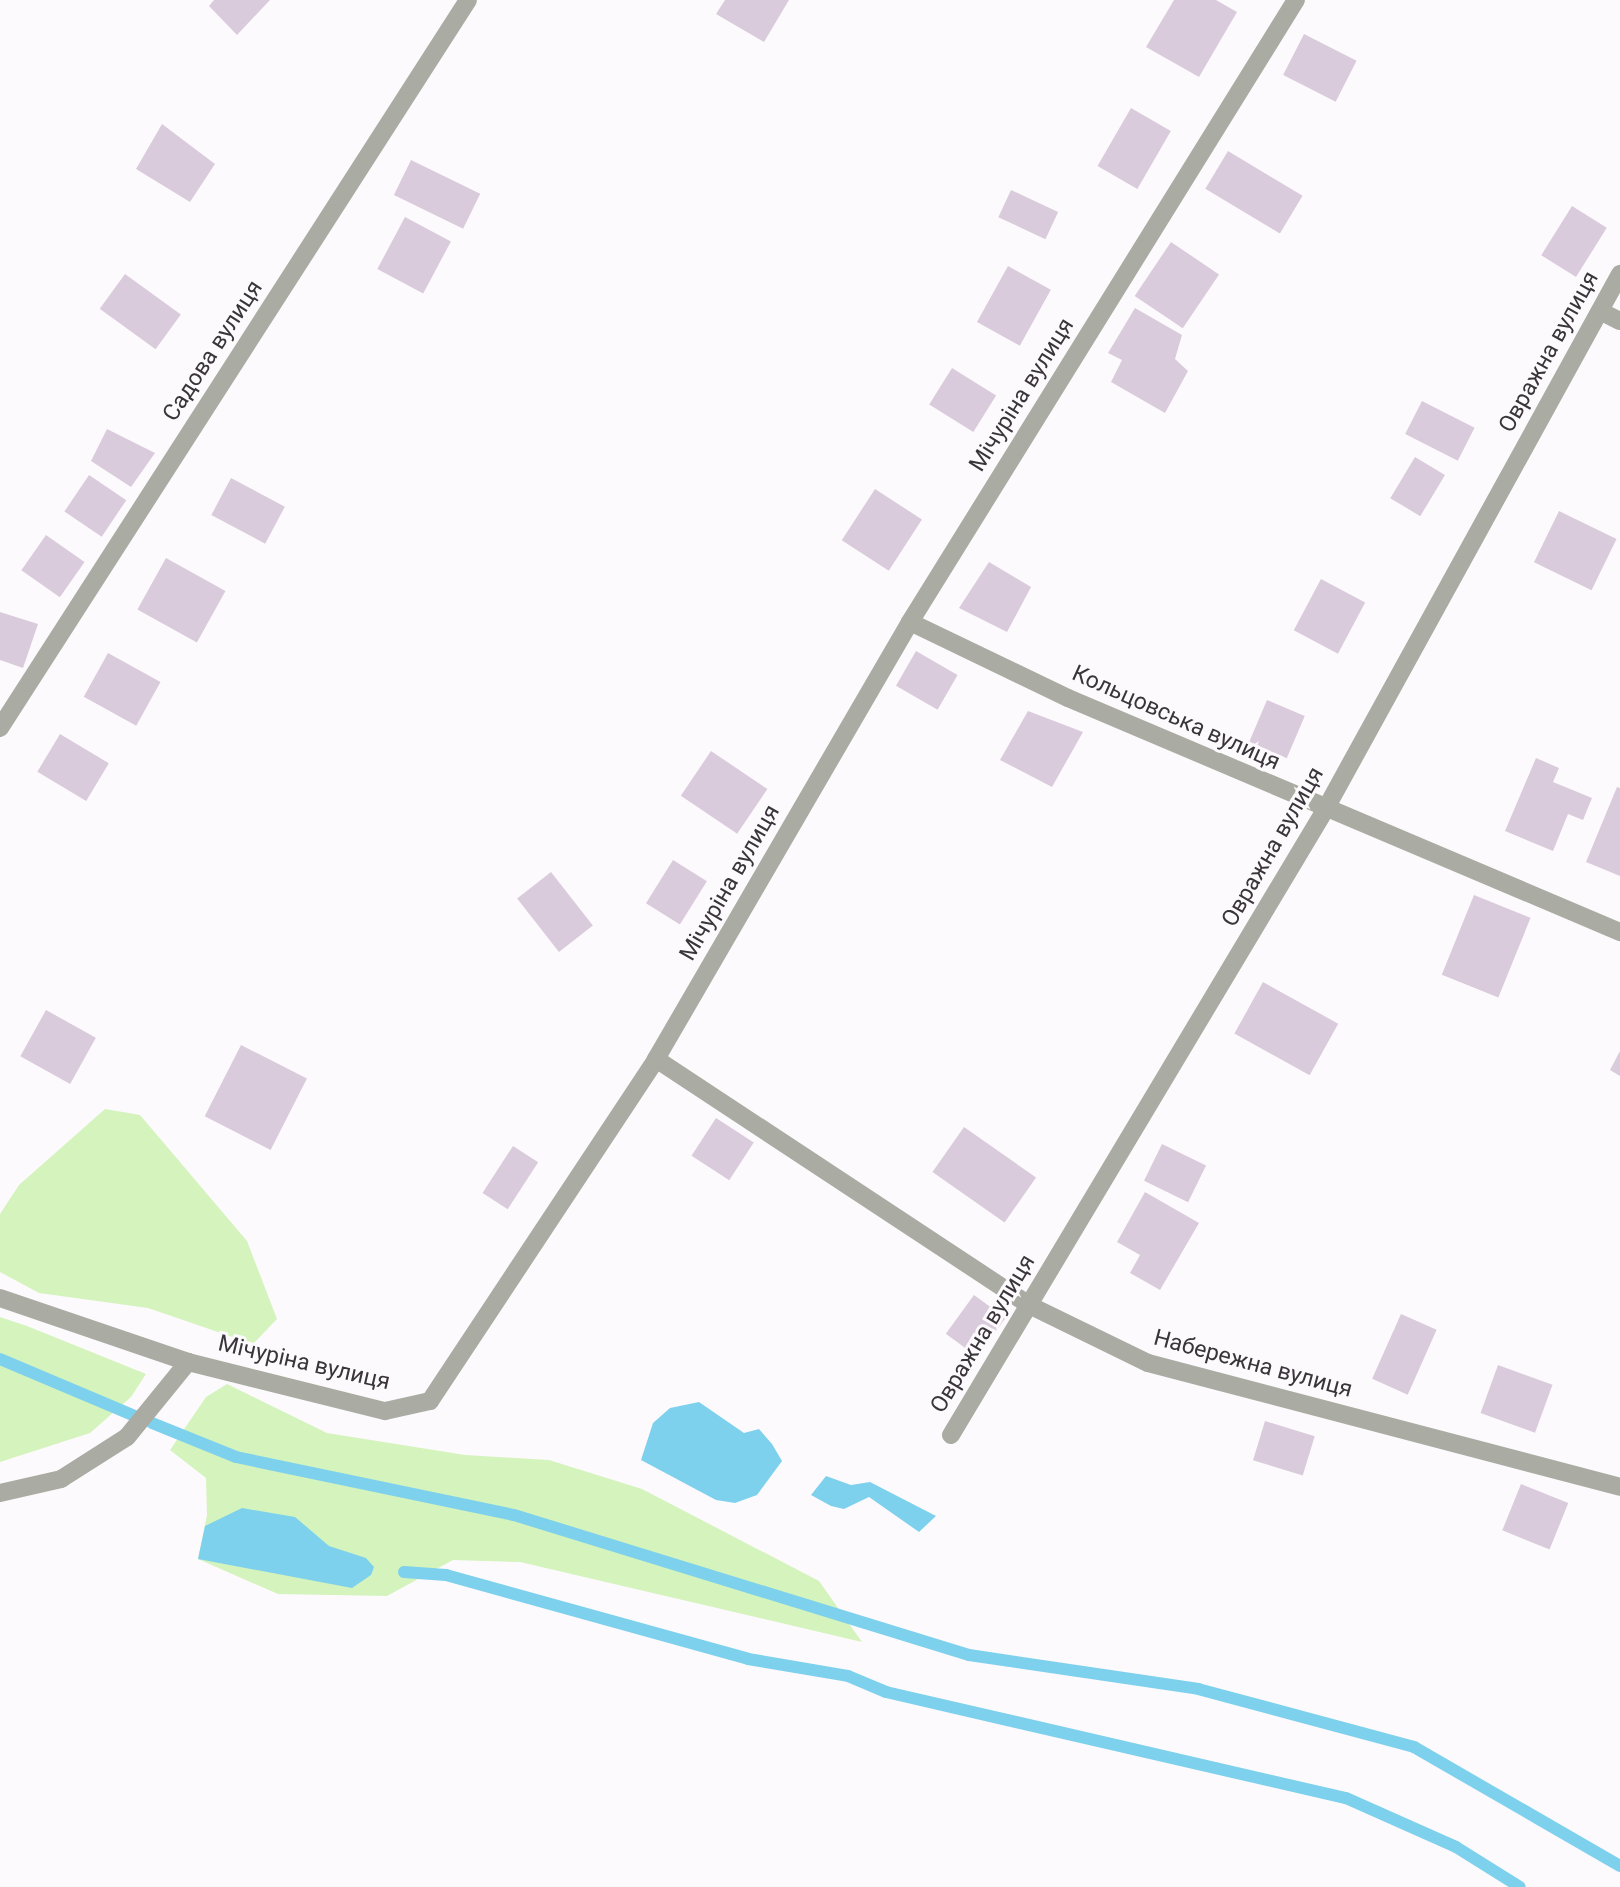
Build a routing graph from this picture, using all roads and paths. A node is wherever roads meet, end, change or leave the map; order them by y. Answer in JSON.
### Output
{"nodes":[{"id":1,"x":468,"y":0,"type":"edge"},
{"id":2,"x":1296,"y":0,"type":"edge"},
{"id":3,"x":1620,"y":274,"type":"edge"},
{"id":4,"x":1600,"y":311,"type":"junction"},
{"id":5,"x":1620,"y":321,"type":"edge"},
{"id":6,"x":910,"y":622,"type":"junction"},
{"id":7,"x":0,"y":728,"type":"edge"},
{"id":8,"x":1325,"y":810,"type":"junction"},
{"id":9,"x":1620,"y":932,"type":"edge"},
{"id":10,"x":656,"y":1059,"type":"junction"},
{"id":11,"x":0,"y":1298,"type":"edge"},
{"id":12,"x":1028,"y":1305,"type":"junction"},
{"id":13,"x":188,"y":1362,"type":"junction"},
{"id":14,"x":951,"y":1435,"type":"dead end"},
{"id":15,"x":1620,"y":1487,"type":"edge"},
{"id":16,"x":0,"y":1493,"type":"edge"}],
"edges":[{"from":1,"to":7,"type":"street","name":"Садова вулиця"},
{"from":2,"to":6,"type":"street","name":"Мічуріна вулиця"},
{"from":3,"to":4,"type":"street","name":"Овражна вулиця"},
{"from":4,"to":5,"type":"street"},
{"from":4,"to":8,"type":"street","name":"Овражна вулиця"},
{"from":6,"to":8,"type":"street","name":"Кольцовська вулиця"},
{"from":6,"to":10,"type":"street","name":"Мічуріна вулиця"},
{"from":8,"to":9,"type":"street","name":"Кольцовська вулиця"},
{"from":8,"to":12,"type":"street","name":"Овражна вулиця"},
{"from":10,"to":12,"type":"street","name":"Набережна вулиця"},
{"from":10,"to":13,"type":"street","name":"Мічуріна вулиця"},
{"from":11,"to":13,"type":"street","name":"Мічуріна вулиця"},
{"from":12,"to":14,"type":"street","name":"Овражна вулиця"},
{"from":12,"to":15,"type":"street","name":"Набережна вулиця"},
{"from":13,"to":16,"type":"street"}]}
